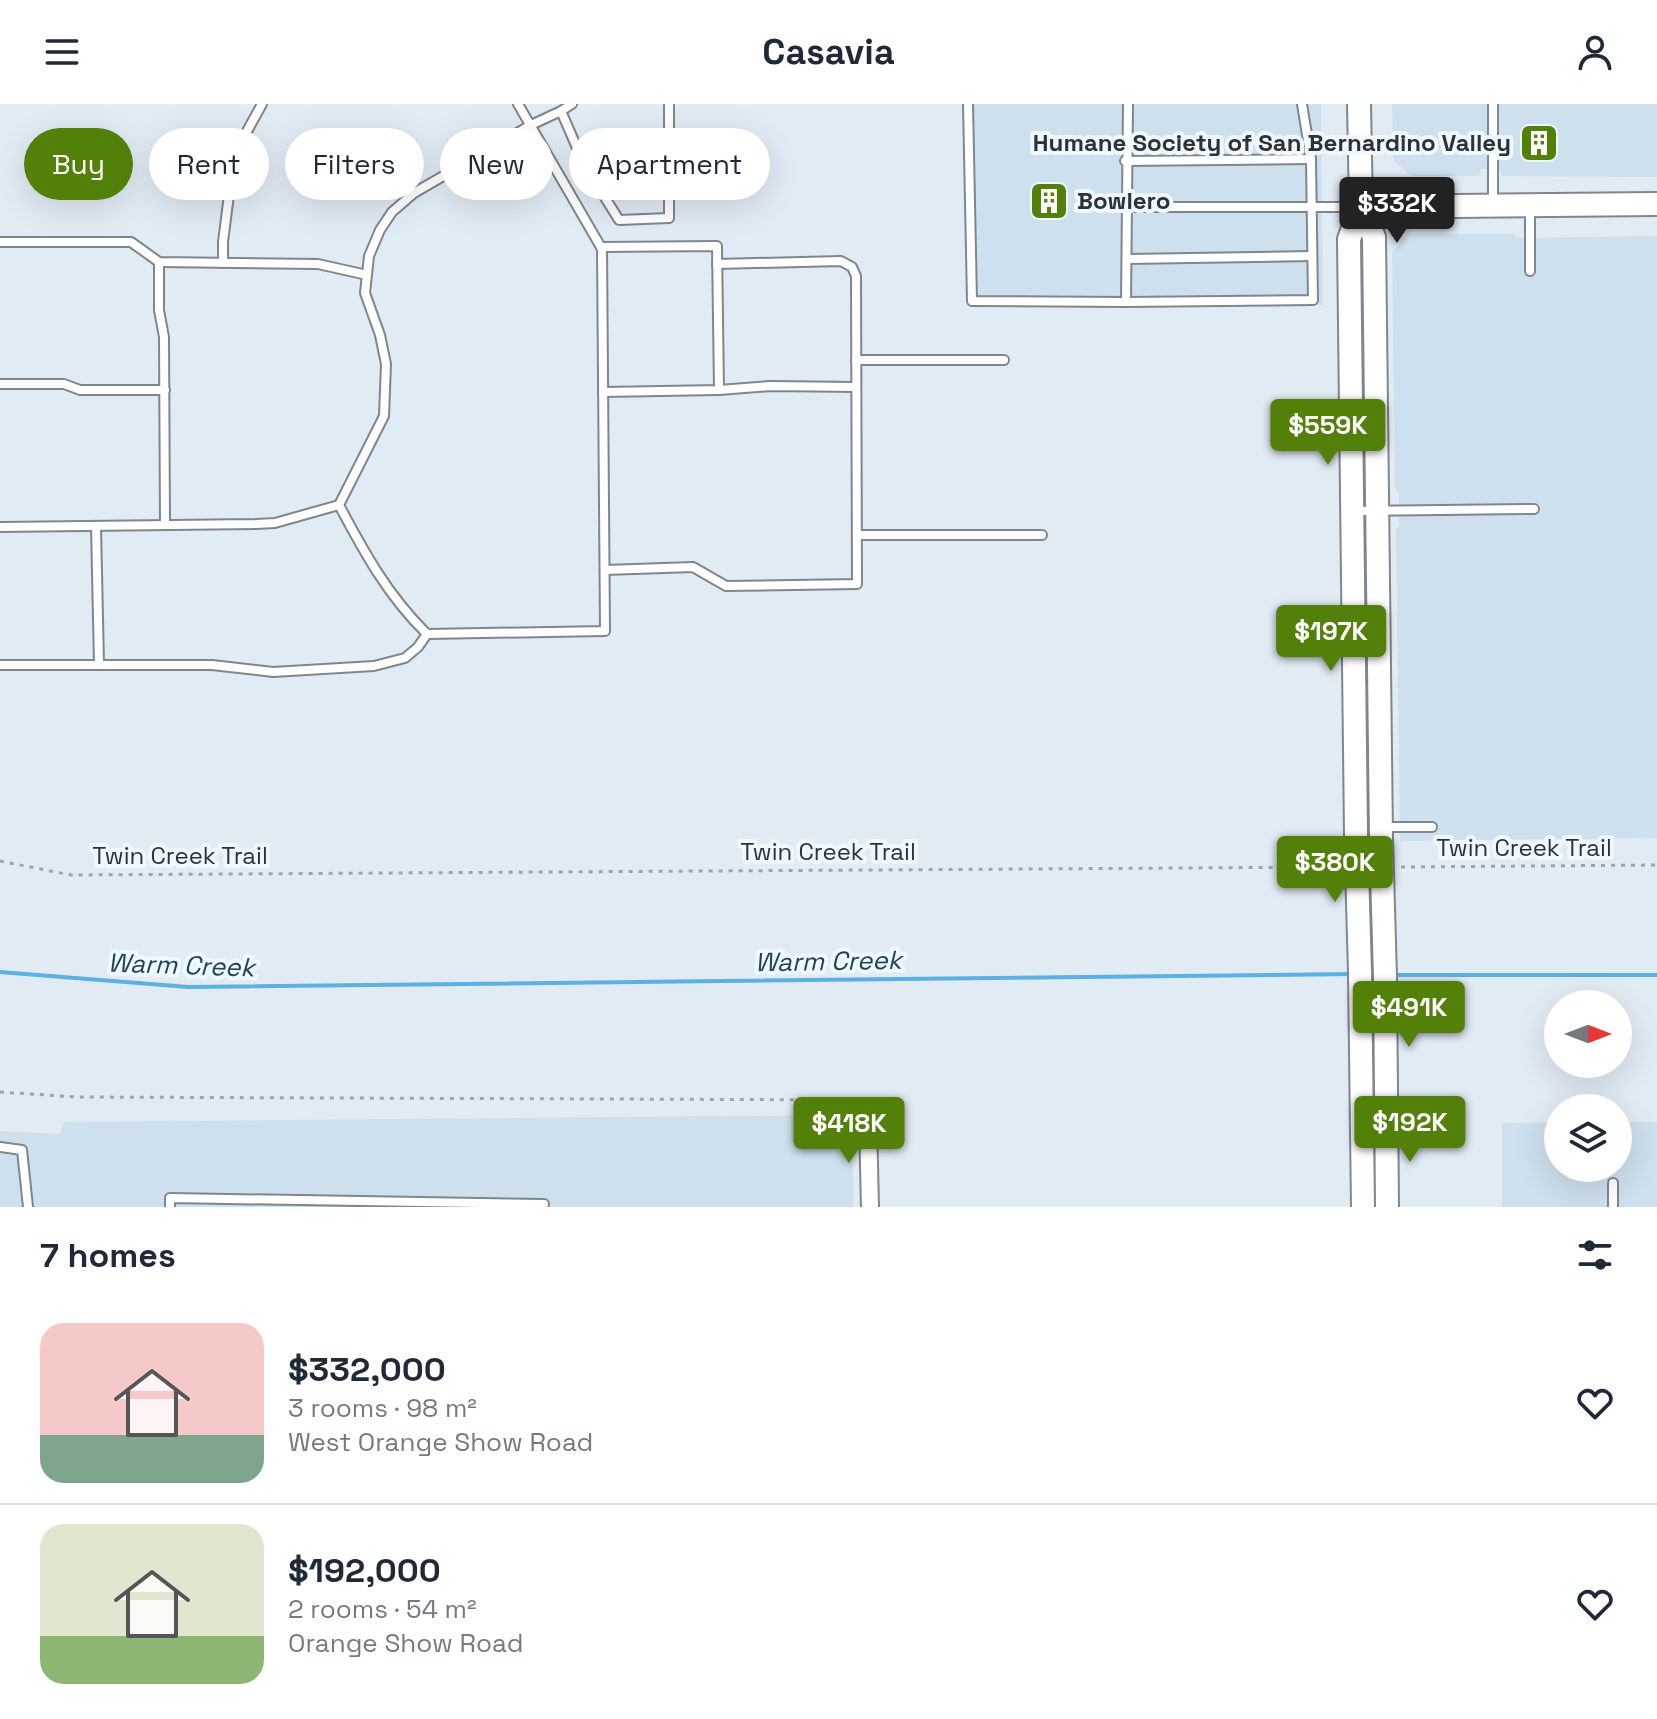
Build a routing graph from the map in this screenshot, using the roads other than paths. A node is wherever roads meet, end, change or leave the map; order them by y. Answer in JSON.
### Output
{"nodes":[{"id":1,"x":262,"y":104,"type":"edge"},
{"id":2,"x":518,"y":104,"type":"edge"},
{"id":3,"x":572,"y":104,"type":"edge"},
{"id":4,"x":669,"y":104,"type":"edge"},
{"id":5,"x":968,"y":104,"type":"edge"},
{"id":6,"x":1128,"y":104,"type":"edge"},
{"id":7,"x":1302,"y":104,"type":"edge"},
{"id":8,"x":1359,"y":104,"type":"edge"},
{"id":9,"x":1493,"y":104,"type":"edge"},
{"id":10,"x":561,"y":111,"type":"junction"},
{"id":11,"x":531,"y":125,"type":"junction"},
{"id":12,"x":1311,"y":159,"type":"junction"},
{"id":13,"x":1125,"y":161,"type":"junction"},
{"id":14,"x":1657,"y":204,"type":"edge"},
{"id":15,"x":1493,"y":206,"type":"junction"},
{"id":16,"x":1530,"y":206,"type":"junction"},
{"id":17,"x":1125,"y":207,"type":"junction"},
{"id":18,"x":1312,"y":207,"type":"junction"},
{"id":19,"x":1361,"y":207,"type":"junction"},
{"id":20,"x":0,"y":242,"type":"edge"},
{"id":21,"x":601,"y":247,"type":"junction"},
{"id":22,"x":1312,"y":256,"type":"junction"},
{"id":23,"x":1127,"y":259,"type":"junction"},
{"id":24,"x":159,"y":262,"type":"junction"},
{"id":25,"x":223,"y":263,"type":"junction"},
{"id":26,"x":717,"y":264,"type":"junction"},
{"id":27,"x":1530,"y":271,"type":"dead end"},
{"id":28,"x":367,"y":275,"type":"junction"},
{"id":29,"x":1126,"y":302,"type":"junction"},
{"id":30,"x":856,"y":360,"type":"junction"},
{"id":31,"x":1004,"y":360,"type":"dead end"},
{"id":32,"x":0,"y":384,"type":"edge"},
{"id":33,"x":856,"y":387,"type":"junction"},
{"id":34,"x":165,"y":390,"type":"junction"},
{"id":35,"x":719,"y":390,"type":"junction"},
{"id":36,"x":603,"y":392,"type":"junction"},
{"id":37,"x":339,"y":505,"type":"junction"},
{"id":38,"x":1534,"y":509,"type":"dead end"},
{"id":39,"x":1377,"y":510,"type":"junction"},
{"id":40,"x":1352,"y":511,"type":"junction"},
{"id":41,"x":165,"y":525,"type":"junction"},
{"id":42,"x":96,"y":526,"type":"junction"},
{"id":43,"x":0,"y":527,"type":"edge"},
{"id":44,"x":857,"y":535,"type":"junction"},
{"id":45,"x":1042,"y":535,"type":"dead end"},
{"id":46,"x":605,"y":570,"type":"junction"},
{"id":47,"x":427,"y":634,"type":"junction"},
{"id":48,"x":99,"y":664,"type":"junction"},
{"id":49,"x":0,"y":665,"type":"edge"},
{"id":50,"x":1432,"y":827,"type":"dead end"},
{"id":51,"x":1381,"y":832,"type":"junction"},
{"id":52,"x":868,"y":1122,"type":"road end"},
{"id":53,"x":0,"y":1147,"type":"edge"},
{"id":54,"x":1613,"y":1183,"type":"dead end"},
{"id":55,"x":404,"y":1204,"type":"edge"},
{"id":56,"x":544,"y":1204,"type":"dead end"},
{"id":57,"x":28,"y":1207,"type":"edge"},
{"id":58,"x":170,"y":1207,"type":"edge"},
{"id":59,"x":870,"y":1207,"type":"edge"},
{"id":60,"x":1363,"y":1207,"type":"edge"},
{"id":61,"x":1387,"y":1207,"type":"edge"},
{"id":62,"x":1613,"y":1207,"type":"edge"}],
"edges":[{"from":1,"to":25,"type":"lane"},
{"from":2,"to":11,"type":"lane"},
{"from":3,"to":10,"type":"lane"},
{"from":4,"to":10,"type":"lane"},
{"from":5,"to":29,"type":"lane"},
{"from":6,"to":13,"type":"lane"},
{"from":7,"to":12,"type":"lane"},
{"from":8,"to":19,"type":"main road"},
{"from":9,"to":15,"type":"lane"},
{"from":10,"to":11,"type":"lane"},
{"from":11,"to":21,"type":"lane"},
{"from":11,"to":28,"type":"lane"},
{"from":12,"to":13,"type":"lane"},
{"from":12,"to":18,"type":"lane"},
{"from":13,"to":17,"type":"lane"},
{"from":14,"to":16,"type":"main road"},
{"from":15,"to":16,"type":"main road"},
{"from":15,"to":19,"type":"main road"},
{"from":16,"to":27,"type":"lane"},
{"from":17,"to":18,"type":"lane"},
{"from":17,"to":23,"type":"lane"},
{"from":18,"to":19,"type":"lane"},
{"from":18,"to":22,"type":"lane"},
{"from":19,"to":39,"type":"main road"},
{"from":19,"to":40,"type":"main road"},
{"from":20,"to":24,"type":"lane"},
{"from":21,"to":26,"type":"lane"},
{"from":21,"to":36,"type":"lane"},
{"from":22,"to":23,"type":"lane"},
{"from":22,"to":29,"type":"lane"},
{"from":23,"to":29,"type":"lane"},
{"from":24,"to":25,"type":"lane"},
{"from":24,"to":34,"type":"lane"},
{"from":25,"to":28,"type":"lane"},
{"from":26,"to":30,"type":"lane"},
{"from":26,"to":35,"type":"lane"},
{"from":28,"to":37,"type":"lane"},
{"from":30,"to":31,"type":"lane"},
{"from":30,"to":33,"type":"lane"},
{"from":32,"to":34,"type":"lane"},
{"from":33,"to":35,"type":"lane"},
{"from":33,"to":44,"type":"lane"},
{"from":34,"to":41,"type":"lane"},
{"from":35,"to":36,"type":"lane"},
{"from":36,"to":46,"type":"lane"},
{"from":37,"to":41,"type":"lane"},
{"from":37,"to":47,"type":"lane"},
{"from":38,"to":39,"type":"lane"},
{"from":39,"to":40,"type":"lane"},
{"from":39,"to":51,"type":"main road"},
{"from":40,"to":60,"type":"main road","bridge":true},
{"from":41,"to":42,"type":"lane"},
{"from":42,"to":43,"type":"lane"},
{"from":42,"to":48,"type":"lane"},
{"from":44,"to":45,"type":"lane"},
{"from":44,"to":46,"type":"lane"},
{"from":46,"to":47,"type":"lane"},
{"from":47,"to":48,"type":"lane"},
{"from":48,"to":49,"type":"lane"},
{"from":50,"to":51,"type":"lane"},
{"from":51,"to":61,"type":"main road","bridge":true},
{"from":52,"to":59,"type":"street"},
{"from":53,"to":57,"type":"lane"},
{"from":54,"to":62,"type":"lane"},
{"from":55,"to":56,"type":"lane"},
{"from":55,"to":58,"type":"lane"}]}
